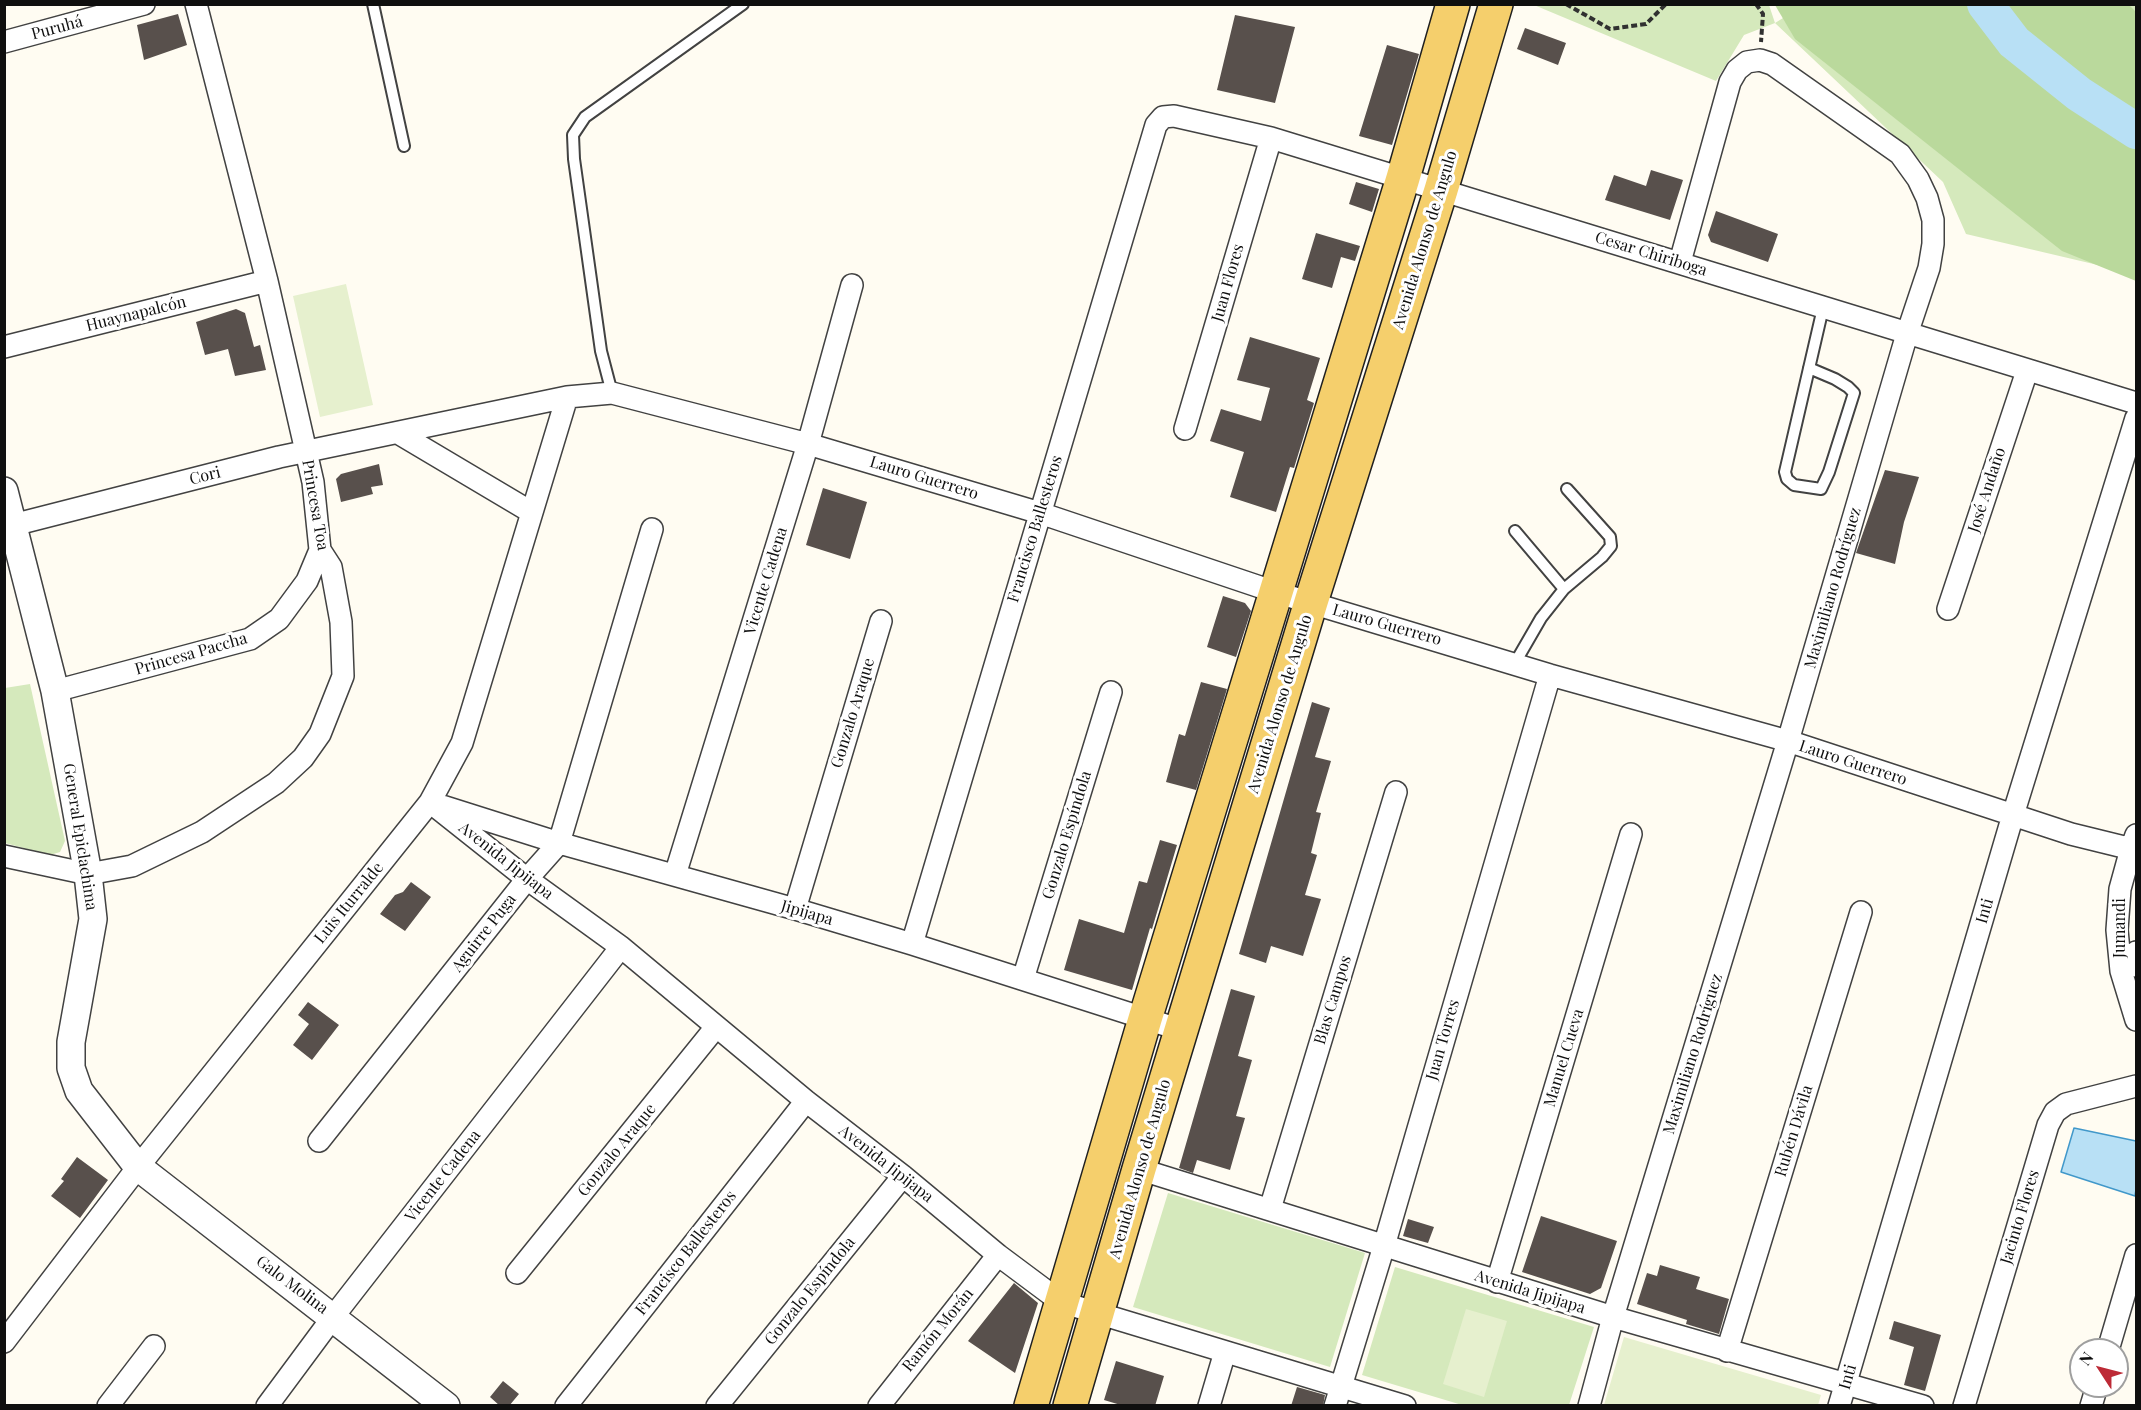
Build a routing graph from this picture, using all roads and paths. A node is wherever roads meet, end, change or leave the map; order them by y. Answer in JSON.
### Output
{"nodes":[{"id":1,"x":144,"y":4,"type":"edge"},
{"id":2,"x":196,"y":4,"type":"edge"},
{"id":3,"x":373,"y":4,"type":"edge"},
{"id":4,"x":743,"y":4,"type":"edge"},
{"id":5,"x":1453,"y":4,"type":"edge"},
{"id":6,"x":1496,"y":4,"type":"edge"},
{"id":7,"x":1566,"y":4,"type":"edge"},
{"id":8,"x":1666,"y":4,"type":"edge"},
{"id":9,"x":1756,"y":4,"type":"edge"},
{"id":10,"x":4,"y":42,"type":"edge"},
{"id":11,"x":1760,"y":60,"type":"junction"},
{"id":12,"x":1163,"y":117,"type":"joint"},
{"id":13,"x":1271,"y":138,"type":"junction"},
{"id":14,"x":404,"y":146,"type":"dead end"},
{"id":15,"x":1403,"y":178,"type":"junction"},
{"id":16,"x":1441,"y":190,"type":"junction"},
{"id":17,"x":1680,"y":262,"type":"junction"},
{"id":18,"x":267,"y":281,"type":"junction"},
{"id":19,"x":852,"y":285,"type":"dead end"},
{"id":20,"x":1823,"y":308,"type":"junction"},
{"id":21,"x":1907,"y":334,"type":"junction"},
{"id":22,"x":4,"y":347,"type":"edge"},
{"id":23,"x":1809,"y":368,"type":"junction"},
{"id":24,"x":2026,"y":371,"type":"junction"},
{"id":25,"x":612,"y":393,"type":"junction"},
{"id":26,"x":567,"y":397,"type":"junction"},
{"id":27,"x":2136,"y":403,"type":"edge"},
{"id":28,"x":2136,"y":418,"type":"edge"},
{"id":29,"x":1185,"y":429,"type":"dead end"},
{"id":30,"x":399,"y":433,"type":"junction"},
{"id":31,"x":808,"y":444,"type":"junction"},
{"id":32,"x":306,"y":452,"type":"junction"},
{"id":33,"x":1568,"y":489,"type":"dead end"},
{"id":34,"x":4,"y":491,"type":"edge"},
{"id":35,"x":531,"y":512,"type":"junction"},
{"id":36,"x":1040,"y":513,"type":"junction"},
{"id":37,"x":13,"y":525,"type":"junction"},
{"id":38,"x":652,"y":529,"type":"dead end"},
{"id":39,"x":1515,"y":531,"type":"dead end"},
{"id":40,"x":320,"y":550,"type":"junction"},
{"id":41,"x":1564,"y":589,"type":"junction"},
{"id":42,"x":1275,"y":592,"type":"junction"},
{"id":43,"x":1311,"y":602,"type":"junction"},
{"id":44,"x":1948,"y":609,"type":"dead end"},
{"id":45,"x":881,"y":621,"type":"dead end"},
{"id":46,"x":1515,"y":663,"type":"junction"},
{"id":47,"x":1550,"y":675,"type":"junction"},
{"id":48,"x":55,"y":691,"type":"junction"},
{"id":49,"x":1111,"y":692,"type":"dead end"},
{"id":50,"x":1788,"y":741,"type":"junction"},
{"id":51,"x":1396,"y":792,"type":"dead end"},
{"id":52,"x":430,"y":802,"type":"junction"},
{"id":53,"x":2013,"y":815,"type":"junction"},
{"id":54,"x":1631,"y":834,"type":"dead end"},
{"id":55,"x":559,"y":843,"type":"junction"},
{"id":56,"x":2134,"y":844,"type":"edge"},
{"id":57,"x":4,"y":856,"type":"edge"},
{"id":58,"x":88,"y":874,"type":"junction"},
{"id":59,"x":675,"y":875,"type":"junction"},
{"id":60,"x":527,"y":879,"type":"junction"},
{"id":61,"x":795,"y":909,"type":"junction"},
{"id":62,"x":1861,"y":912,"type":"dead end"},
{"id":63,"x":912,"y":944,"type":"junction"},
{"id":64,"x":621,"y":947,"type":"junction"},
{"id":65,"x":2136,"y":952,"type":"edge"},
{"id":66,"x":2136,"y":966,"type":"edge"},
{"id":67,"x":1023,"y":979,"type":"junction"},
{"id":68,"x":1144,"y":1019,"type":"junction"},
{"id":69,"x":2136,"y":1020,"type":"edge"},
{"id":70,"x":717,"y":1027,"type":"junction"},
{"id":71,"x":1181,"y":1030,"type":"junction"},
{"id":72,"x":2136,"y":1086,"type":"edge"},
{"id":73,"x":806,"y":1101,"type":"junction"},
{"id":74,"x":319,"y":1141,"type":"dead end"},
{"id":75,"x":138,"y":1167,"type":"junction"},
{"id":76,"x":1139,"y":1169,"type":"junction"},
{"id":77,"x":903,"y":1176,"type":"junction"},
{"id":78,"x":1270,"y":1209,"type":"junction"},
{"id":79,"x":1384,"y":1246,"type":"junction"},
{"id":80,"x":998,"y":1255,"type":"junction"},
{"id":81,"x":2136,"y":1255,"type":"edge"},
{"id":82,"x":517,"y":1273,"type":"dead end"},
{"id":83,"x":1497,"y":1282,"type":"junction"},
{"id":84,"x":1061,"y":1302,"type":"junction"},
{"id":85,"x":1098,"y":1314,"type":"junction"},
{"id":86,"x":333,"y":1317,"type":"junction"},
{"id":87,"x":1613,"y":1317,"type":"junction"},
{"id":88,"x":2112,"y":1338,"type":"edge"},
{"id":89,"x":4,"y":1342,"type":"edge"},
{"id":90,"x":154,"y":1346,"type":"dead end"},
{"id":91,"x":1727,"y":1351,"type":"junction"},
{"id":92,"x":1225,"y":1352,"type":"junction"},
{"id":93,"x":1846,"y":1384,"type":"junction"},
{"id":94,"x":1338,"y":1396,"type":"edge"},
{"id":95,"x":108,"y":1406,"type":"edge"},
{"id":96,"x":267,"y":1406,"type":"edge"},
{"id":97,"x":446,"y":1406,"type":"edge"},
{"id":98,"x":566,"y":1406,"type":"edge"},
{"id":99,"x":717,"y":1406,"type":"edge"},
{"id":100,"x":879,"y":1406,"type":"edge"},
{"id":101,"x":1031,"y":1406,"type":"edge"},
{"id":102,"x":1070,"y":1406,"type":"edge"},
{"id":103,"x":1209,"y":1406,"type":"edge"},
{"id":104,"x":1406,"y":1406,"type":"edge"},
{"id":105,"x":1589,"y":1406,"type":"edge"},
{"id":106,"x":1839,"y":1406,"type":"edge"},
{"id":107,"x":1923,"y":1406,"type":"edge"},
{"id":108,"x":1964,"y":1406,"type":"edge"}],
"edges":[{"from":1,"to":10,"type":"street","name":"Puruhá"},
{"from":2,"to":18,"type":"street","name":"Princesa Toa"},
{"from":3,"to":14,"type":"lane"},
{"from":4,"to":25,"type":"lane"},
{"from":5,"to":15,"type":"main road"},
{"from":6,"to":16,"type":"main road","name":"Avenida Alonso de Angulo"},
{"from":7,"to":8,"type":"path"},
{"from":9,"to":11,"type":"path"},
{"from":11,"to":17,"type":"street"},
{"from":11,"to":21,"type":"street","name":"Maximiliano Rodríguez"},
{"from":12,"to":13,"type":"street","name":"Cesar Chiriboga"},
{"from":12,"to":36,"type":"street","name":"Francisco Ballesteros"},
{"from":13,"to":15,"type":"street","name":"Cesar Chiriboga"},
{"from":13,"to":29,"type":"street","name":"Juan Flores"},
{"from":15,"to":16,"type":"street","name":"Cesar Chiriboga"},
{"from":15,"to":42,"type":"main road"},
{"from":16,"to":17,"type":"street","name":"Cesar Chiriboga"},
{"from":16,"to":43,"type":"main road","name":"Avenida Alonso de Angulo"},
{"from":17,"to":20,"type":"street","name":"Cesar Chiriboga"},
{"from":18,"to":22,"type":"street","name":"Huaynapalcón"},
{"from":18,"to":32,"type":"street","name":"Princesa Toa"},
{"from":19,"to":31,"type":"street","name":"Vicente Cadena"},
{"from":20,"to":21,"type":"street","name":"Cesar Chiriboga"},
{"from":20,"to":23,"type":"lane"},
{"from":21,"to":24,"type":"street","name":"Cesar Chiriboga"},
{"from":21,"to":50,"type":"street","name":"Maximiliano Rodríguez"},
{"from":23,"to":23,"type":"lane"},
{"from":24,"to":27,"type":"street","name":"Cesar Chiriboga"},
{"from":24,"to":44,"type":"street","name":"José Andaño"},
{"from":25,"to":26,"type":"street","name":"Lauro Guerrero"},
{"from":25,"to":31,"type":"street","name":"Lauro Guerrero"},
{"from":26,"to":30,"type":"street","name":"Cori"},
{"from":26,"to":35,"type":"street","name":"Luis Iturralde"},
{"from":28,"to":53,"type":"street","name":"Inti"},
{"from":30,"to":32,"type":"street","name":"Cori"},
{"from":30,"to":35,"type":"street"},
{"from":31,"to":36,"type":"street","name":"Lauro Guerrero"},
{"from":31,"to":59,"type":"street","name":"Vicente Cadena"},
{"from":32,"to":37,"type":"street","name":"Cori"},
{"from":32,"to":40,"type":"street","name":"Princesa Toa"},
{"from":33,"to":41,"type":"lane"},
{"from":34,"to":37,"type":"street","name":"General Epiclachima"},
{"from":35,"to":52,"type":"street","name":"Luis Iturralde"},
{"from":36,"to":42,"type":"street","name":"Lauro Guerrero"},
{"from":36,"to":63,"type":"street","name":"Francisco Ballesteros"},
{"from":37,"to":48,"type":"street","name":"General Epiclachima"},
{"from":38,"to":55,"type":"street","name":"Aguirre Puga"},
{"from":39,"to":41,"type":"lane"},
{"from":40,"to":48,"type":"street","name":"Princesa Paccha"},
{"from":40,"to":58,"type":"street","name":"Princesa Toa"},
{"from":41,"to":46,"type":"lane"},
{"from":42,"to":43,"type":"street","name":"Lauro Guerrero"},
{"from":42,"to":68,"type":"main road"},
{"from":43,"to":46,"type":"street","name":"Lauro Guerrero"},
{"from":43,"to":71,"type":"main road","name":"Avenida Alonso de Angulo"},
{"from":45,"to":61,"type":"street","name":"Gonzalo Araque"},
{"from":46,"to":47,"type":"street","name":"Lauro Guerrero"},
{"from":47,"to":50,"type":"street","name":"Lauro Guerrero"},
{"from":47,"to":79,"type":"street","name":"Juan Torres"},
{"from":48,"to":58,"type":"street","name":"General Epiclachima"},
{"from":49,"to":67,"type":"street","name":"Gonzalo Espíndola"},
{"from":50,"to":53,"type":"street","name":"Lauro Guerrero"},
{"from":50,"to":87,"type":"street","name":"Maximiliano Rodríguez"},
{"from":51,"to":78,"type":"street","name":"Blas Campos"},
{"from":52,"to":55,"type":"street","name":"Jipijapa"},
{"from":52,"to":60,"type":"street","name":"Avenida Jipijapa"},
{"from":52,"to":75,"type":"street","name":"Luis Iturralde"},
{"from":53,"to":56,"type":"street","name":"Lauro Guerrero"},
{"from":53,"to":93,"type":"street","name":"Inti"},
{"from":54,"to":83,"type":"street","name":"Manuel Cueva"},
{"from":55,"to":59,"type":"street","name":"Jipijapa"},
{"from":55,"to":60,"type":"street","name":"Aguirre Puga"},
{"from":56,"to":69,"type":"street","name":"Jumandi"},
{"from":57,"to":58,"type":"street"},
{"from":58,"to":75,"type":"street","name":"General Epiclachima"},
{"from":59,"to":61,"type":"street","name":"Jipijapa"},
{"from":60,"to":64,"type":"street","name":"Avenida Jipijapa"},
{"from":60,"to":74,"type":"street","name":"Aguirre Puga"},
{"from":61,"to":63,"type":"street","name":"Jipijapa"},
{"from":62,"to":91,"type":"street","name":"Rubén Dávila"},
{"from":63,"to":67,"type":"street","name":"Jipijapa"},
{"from":64,"to":70,"type":"street","name":"Avenida Jipijapa"},
{"from":64,"to":86,"type":"street","name":"Vicente Cadena"},
{"from":65,"to":66,"type":"street","name":"Jumandi"},
{"from":67,"to":68,"type":"street","name":"Jipijapa"},
{"from":68,"to":71,"type":"street","name":"Jipijapa"},
{"from":68,"to":84,"type":"main road"},
{"from":70,"to":73,"type":"street","name":"Avenida Jipijapa"},
{"from":70,"to":82,"type":"street","name":"Gonzalo Araque"},
{"from":71,"to":76,"type":"main road","name":"Avenida Alonso de Angulo"},
{"from":72,"to":108,"type":"street","name":"Jacinto Flores"},
{"from":73,"to":77,"type":"street","name":"Avenida Jipijapa"},
{"from":73,"to":98,"type":"street","name":"Francisco Ballesteros"},
{"from":75,"to":86,"type":"street","name":"Galo Molina"},
{"from":75,"to":89,"type":"street","name":"Luis Iturralde"},
{"from":76,"to":78,"type":"street","name":"Avenida Jipijapa"},
{"from":76,"to":85,"type":"main road","name":"Avenida Alonso de Angulo"},
{"from":77,"to":80,"type":"street","name":"Avenida Jipijapa"},
{"from":77,"to":99,"type":"street","name":"Gonzalo Espíndola"},
{"from":78,"to":79,"type":"street","name":"Avenida Jipijapa"},
{"from":79,"to":83,"type":"street","name":"Avenida Jipijapa"},
{"from":79,"to":94,"type":"street","name":"Juan Torres"},
{"from":80,"to":84,"type":"street","name":"Avenida Jipijapa"},
{"from":80,"to":100,"type":"street","name":"Ramón Morán"},
{"from":81,"to":88,"type":"street"},
{"from":83,"to":87,"type":"street","name":"Avenida Jipijapa"},
{"from":84,"to":85,"type":"street","name":"Avenida Jipijapa"},
{"from":84,"to":101,"type":"main road"},
{"from":85,"to":92,"type":"street","name":"Avenida Jipijapa"},
{"from":85,"to":102,"type":"main road","name":"Avenida Alonso de Angulo"},
{"from":86,"to":96,"type":"street","name":"Vicente Cadena"},
{"from":86,"to":97,"type":"street","name":"Galo Molina"},
{"from":87,"to":91,"type":"street","name":"Avenida Jipijapa"},
{"from":87,"to":105,"type":"street","name":"Maximiliano Rodríguez"},
{"from":90,"to":95,"type":"street"},
{"from":91,"to":93,"type":"street","name":"Avenida Jipijapa"},
{"from":92,"to":94,"type":"street","name":"Avenida Jipijapa"},
{"from":92,"to":103,"type":"street"},
{"from":93,"to":106,"type":"street","name":"Inti"},
{"from":93,"to":107,"type":"street","name":"Avenida Jipijapa"},
{"from":94,"to":104,"type":"street","name":"Avenida Jipijapa"}]}
